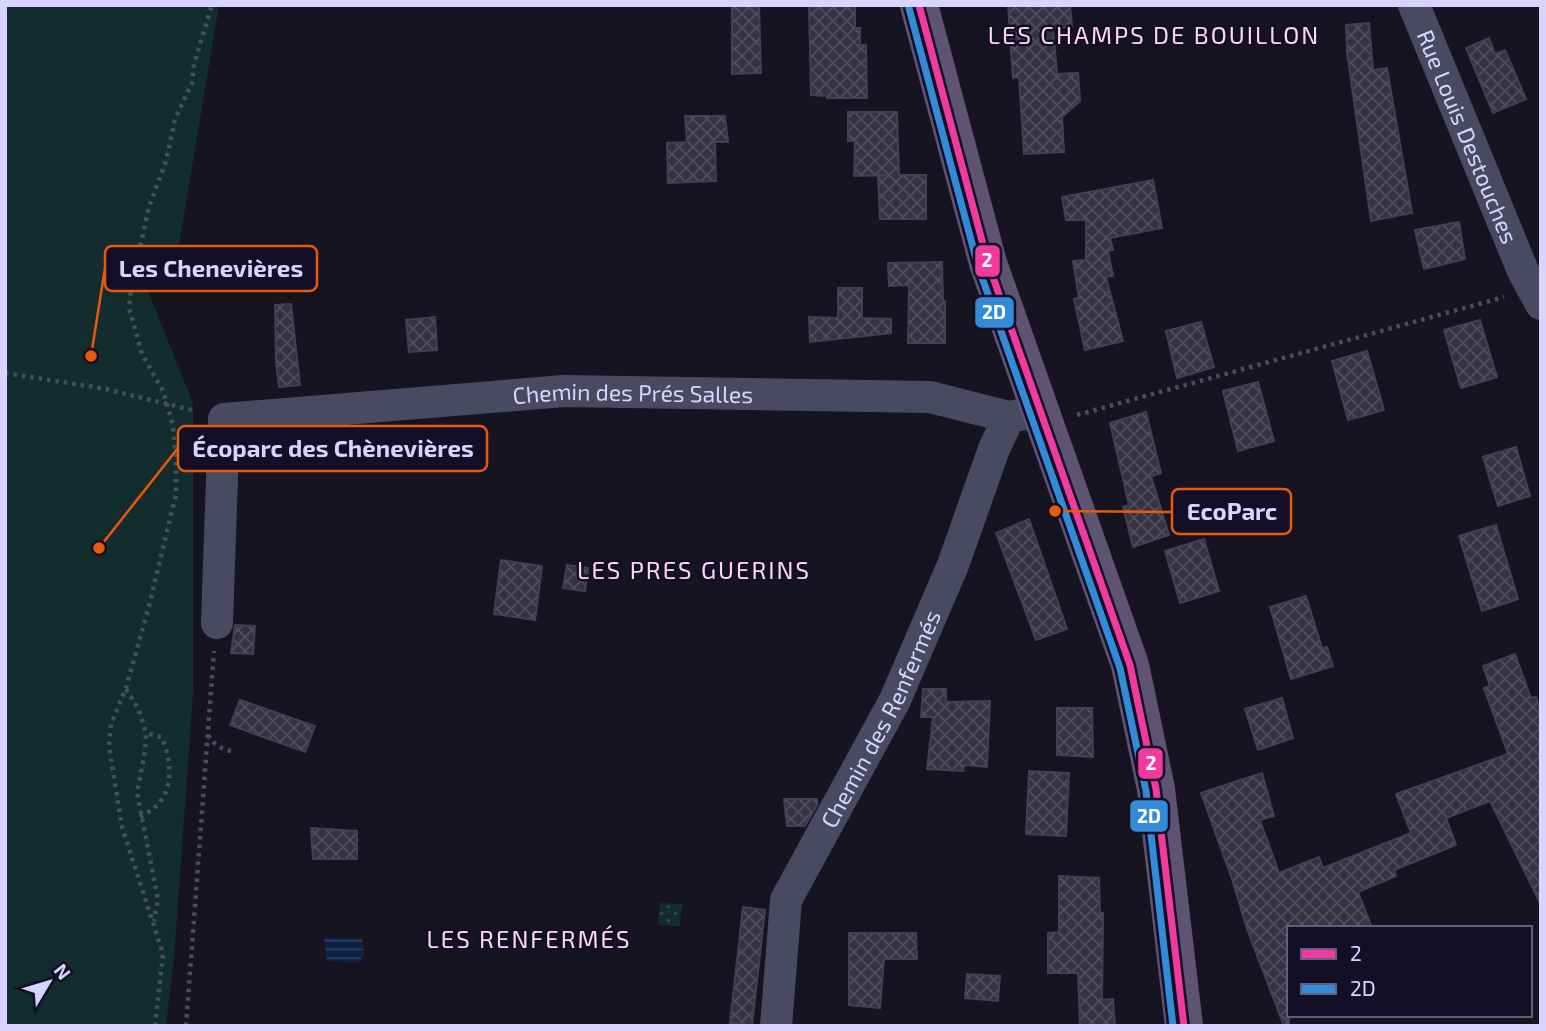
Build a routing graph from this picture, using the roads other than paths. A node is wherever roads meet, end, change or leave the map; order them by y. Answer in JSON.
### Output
{"nodes":[{"id":1,"x":919,"y":5,"type":"edge"},
{"id":2,"x":1414,"y":5,"type":"edge"},
{"id":3,"x":1537,"y":296,"type":"edge"},
{"id":4,"x":1032,"y":417,"type":"junction"},
{"id":5,"x":217,"y":623,"type":"road end"},
{"id":6,"x":776,"y":1026,"type":"edge"},
{"id":7,"x":1184,"y":1026,"type":"edge"}],
"edges":[{"from":1,"to":4,"type":"main road"},
{"from":2,"to":3,"type":"street","name":"Rue Louis Destouches"},
{"from":4,"to":5,"type":"street","name":"Chemin des Prés Salles"},
{"from":4,"to":6,"type":"street","name":"Chemin des Renfermés"},
{"from":4,"to":7,"type":"main road"}]}
